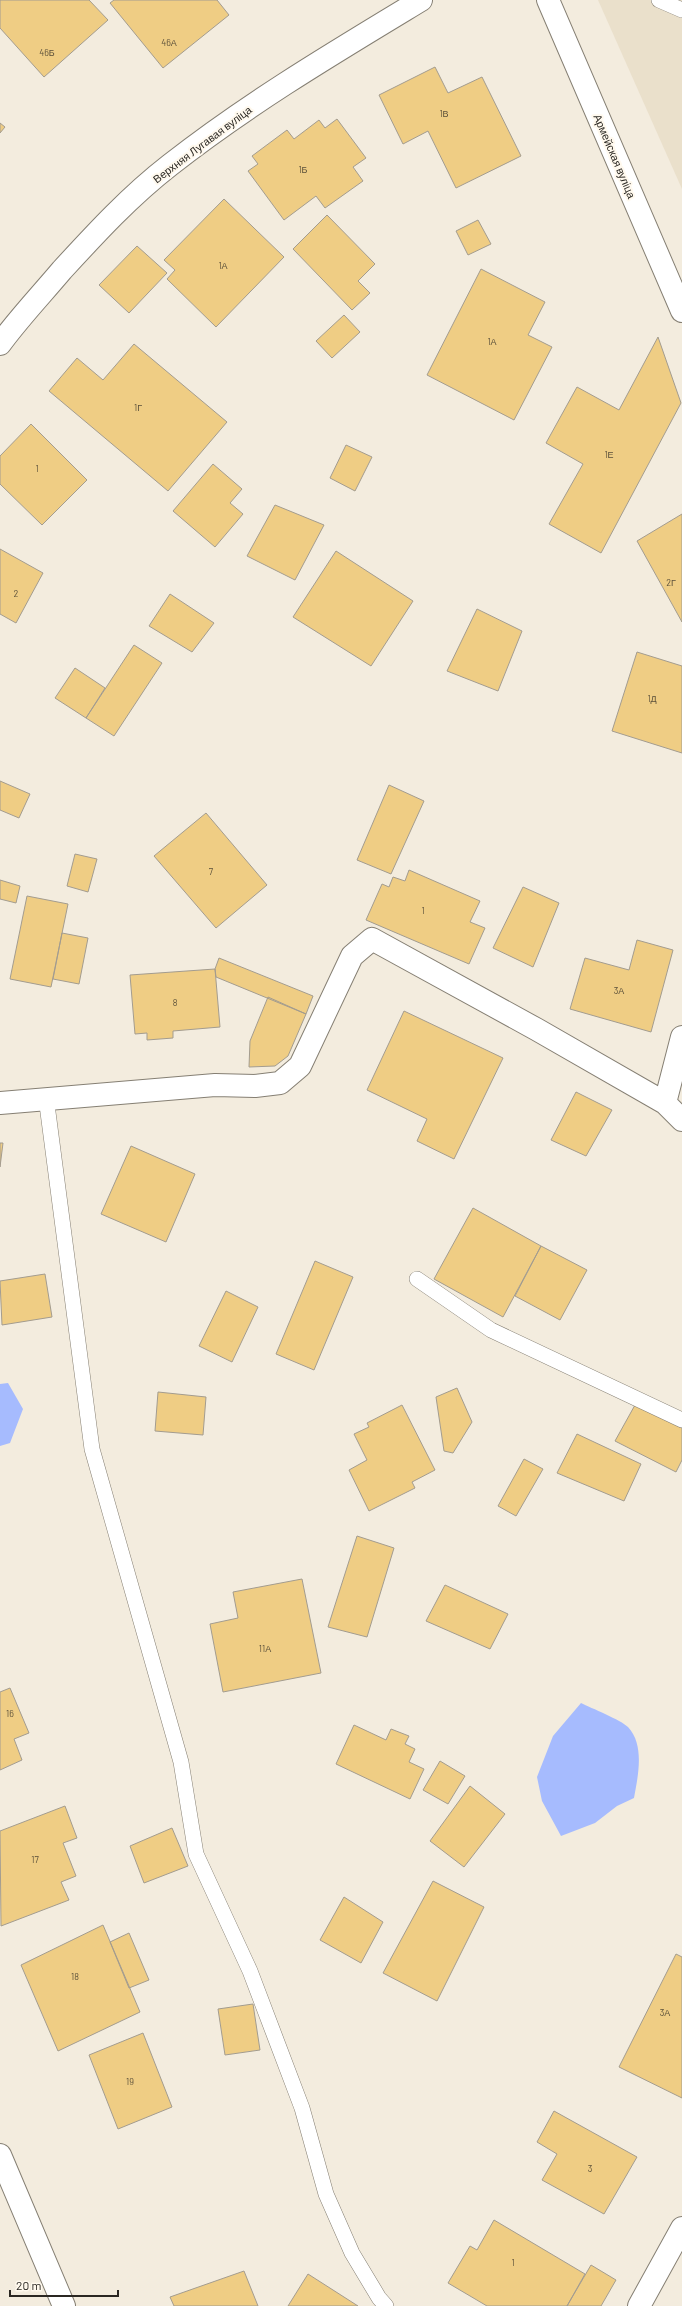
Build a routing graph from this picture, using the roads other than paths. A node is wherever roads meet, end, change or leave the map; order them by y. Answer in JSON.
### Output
{"nodes":[{"id":1,"x":421,"y":0,"type":"edge"},
{"id":2,"x":548,"y":0,"type":"edge"},
{"id":3,"x":659,"y":0,"type":"edge"},
{"id":4,"x":682,"y":10,"type":"edge"},
{"id":5,"x":682,"y":311,"type":"edge"},
{"id":6,"x":0,"y":344,"type":"edge"},
{"id":7,"x":682,"y":1037,"type":"edge"},
{"id":8,"x":46,"y":1097,"type":"junction"},
{"id":9,"x":0,"y":1103,"type":"edge"},
{"id":10,"x":665,"y":1103,"type":"junction"},
{"id":11,"x":682,"y":1120,"type":"edge"},
{"id":12,"x":417,"y":1279,"type":"dead end"},
{"id":13,"x":682,"y":1420,"type":"edge"},
{"id":14,"x":0,"y":2155,"type":"edge"},
{"id":15,"x":682,"y":2228,"type":"edge"},
{"id":16,"x":64,"y":2306,"type":"edge"},
{"id":17,"x":386,"y":2306,"type":"edge"},
{"id":18,"x":639,"y":2306,"type":"edge"}],
"edges":[{"from":1,"to":6,"type":"street","name":"Верхняя Лугавая вуліца"},
{"from":2,"to":5,"type":"street","name":"Армейская вуліца"},
{"from":3,"to":4,"type":"lane"},
{"from":7,"to":10,"type":"street"},
{"from":8,"to":9,"type":"street"},
{"from":8,"to":10,"type":"street"},
{"from":8,"to":17,"type":"lane"},
{"from":10,"to":11,"type":"street"},
{"from":12,"to":13,"type":"lane"},
{"from":14,"to":16,"type":"street"},
{"from":15,"to":18,"type":"street"}]}
